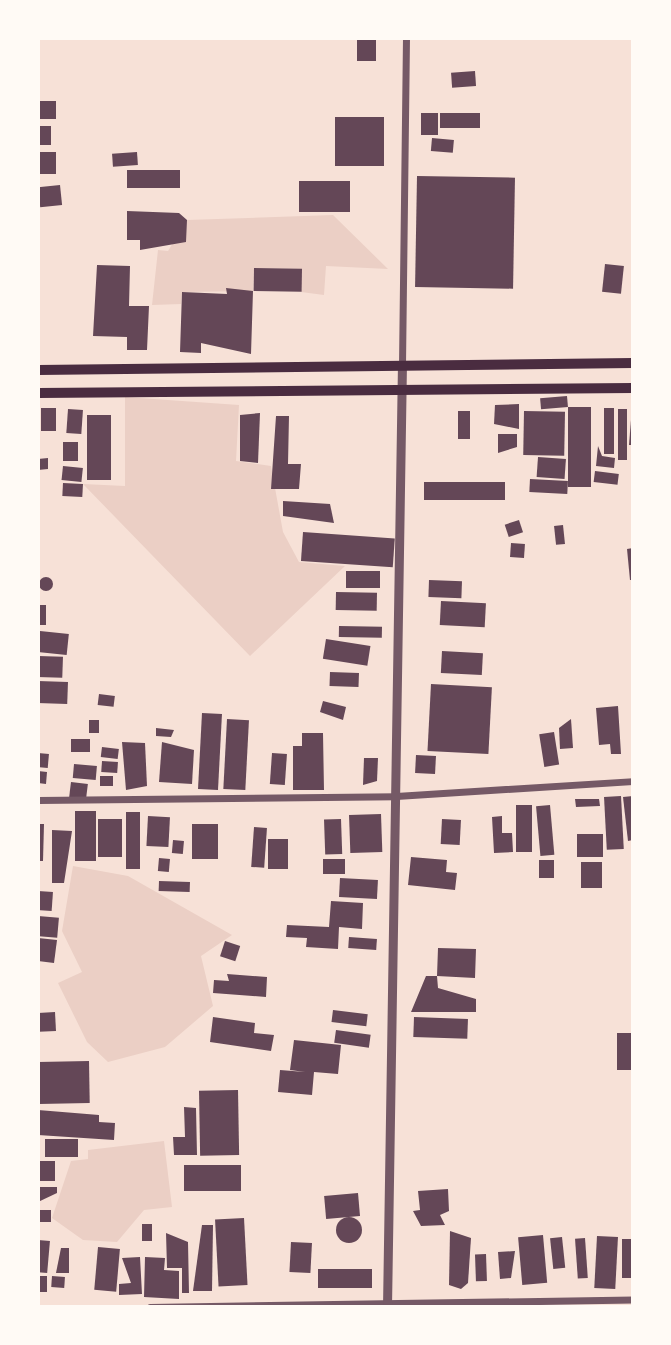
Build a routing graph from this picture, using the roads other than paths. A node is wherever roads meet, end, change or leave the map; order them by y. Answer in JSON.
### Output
{"nodes":[{"id":1,"x":406,"y":38,"type":"edge"},
{"id":2,"x":633,"y":363,"type":"edge"},
{"id":3,"x":402,"y":365,"type":"junction"},
{"id":4,"x":38,"y":370,"type":"edge"},
{"id":5,"x":633,"y":388,"type":"edge"},
{"id":6,"x":402,"y":391,"type":"junction"},
{"id":7,"x":38,"y":393,"type":"edge"},
{"id":8,"x":633,"y":781,"type":"edge"},
{"id":9,"x":396,"y":796,"type":"junction"},
{"id":10,"x":38,"y":800,"type":"edge"},
{"id":11,"x":633,"y":1299,"type":"edge"},
{"id":12,"x":387,"y":1305,"type":"edge"},
{"id":13,"x":150,"y":1307,"type":"edge"},
{"id":14,"x":193,"y":1307,"type":"edge"}],
"edges":[{"from":1,"to":3,"type":"street"},
{"from":2,"to":3,"type":"main road"},
{"from":3,"to":4,"type":"main road"},
{"from":3,"to":6,"type":"street"},
{"from":5,"to":6,"type":"main road"},
{"from":6,"to":7,"type":"main road"},
{"from":6,"to":9,"type":"street"},
{"from":8,"to":9,"type":"street"},
{"from":9,"to":10,"type":"street"},
{"from":9,"to":12,"type":"street"},
{"from":11,"to":12,"type":"street"},
{"from":12,"to":14,"type":"street"},
{"from":13,"to":14,"type":"street"}]}
